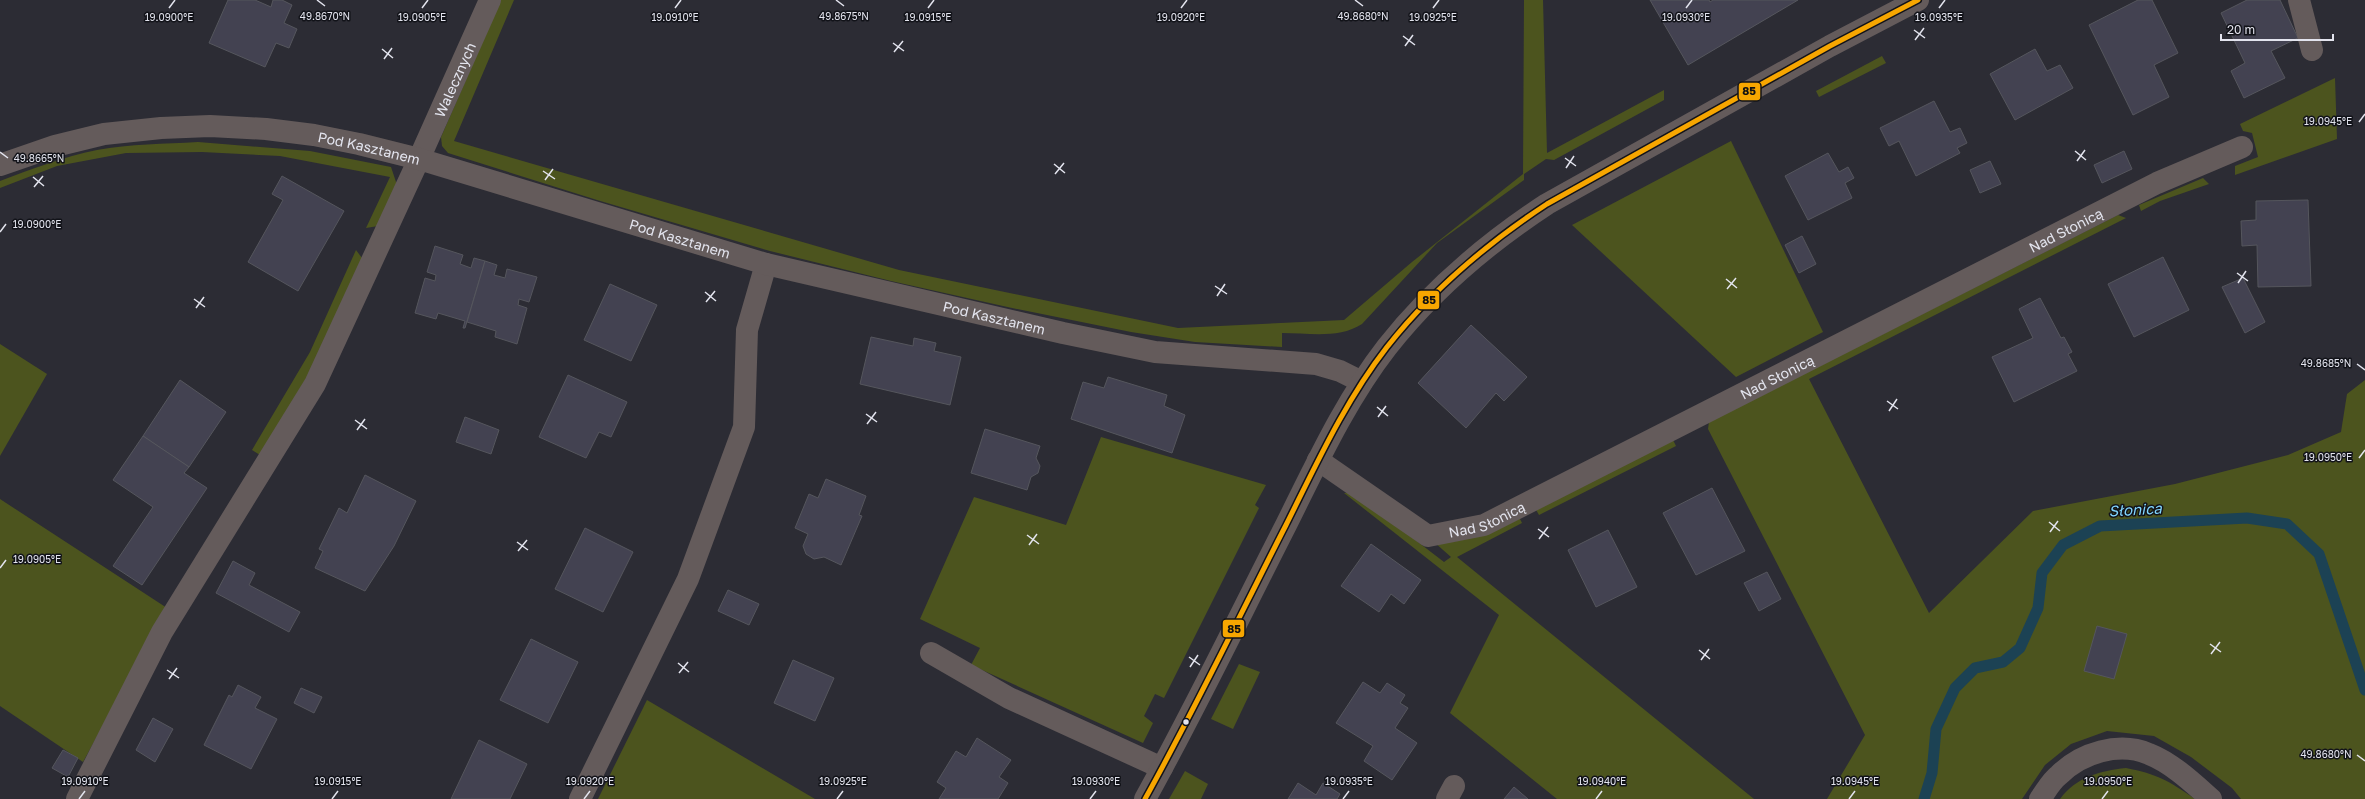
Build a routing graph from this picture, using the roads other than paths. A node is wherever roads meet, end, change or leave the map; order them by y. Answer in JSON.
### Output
{"nodes":[{"id":1,"x":490,"y":0,"type":"edge"},
{"id":2,"x":1918,"y":0,"type":"edge"},
{"id":3,"x":2299,"y":0,"type":"edge"},
{"id":4,"x":2312,"y":50,"type":"dead end"},
{"id":5,"x":2242,"y":146,"type":"dead end"},
{"id":6,"x":419,"y":159,"type":"junction"},
{"id":7,"x":0,"y":165,"type":"edge"},
{"id":8,"x":766,"y":264,"type":"junction"},
{"id":9,"x":1362,"y":382,"type":"junction"},
{"id":10,"x":1318,"y":460,"type":"junction"},
{"id":11,"x":931,"y":653,"type":"dead end"},
{"id":12,"x":1162,"y":768,"type":"junction"},
{"id":13,"x":77,"y":799,"type":"edge"},
{"id":14,"x":580,"y":799,"type":"edge"},
{"id":15,"x":1145,"y":799,"type":"edge"},
{"id":16,"x":2040,"y":799,"type":"edge"},
{"id":17,"x":2211,"y":799,"type":"edge"}],
"edges":[{"from":1,"to":6,"type":"street","name":"Walecznych"},
{"from":2,"to":9,"type":"street"},
{"from":3,"to":4,"type":"street"},
{"from":5,"to":10,"type":"street","name":"Nad Słonicą"},
{"from":6,"to":7,"type":"street","name":"Pod Kasztanem"},
{"from":6,"to":8,"type":"street","name":"Pod Kasztanem"},
{"from":6,"to":13,"type":"street","name":"Walecznych"},
{"from":8,"to":9,"type":"street","name":"Pod Kasztanem"},
{"from":8,"to":14,"type":"street"},
{"from":9,"to":10,"type":"street"},
{"from":10,"to":12,"type":"street"},
{"from":11,"to":12,"type":"street"},
{"from":12,"to":15,"type":"street"},
{"from":16,"to":17,"type":"street"}]}
